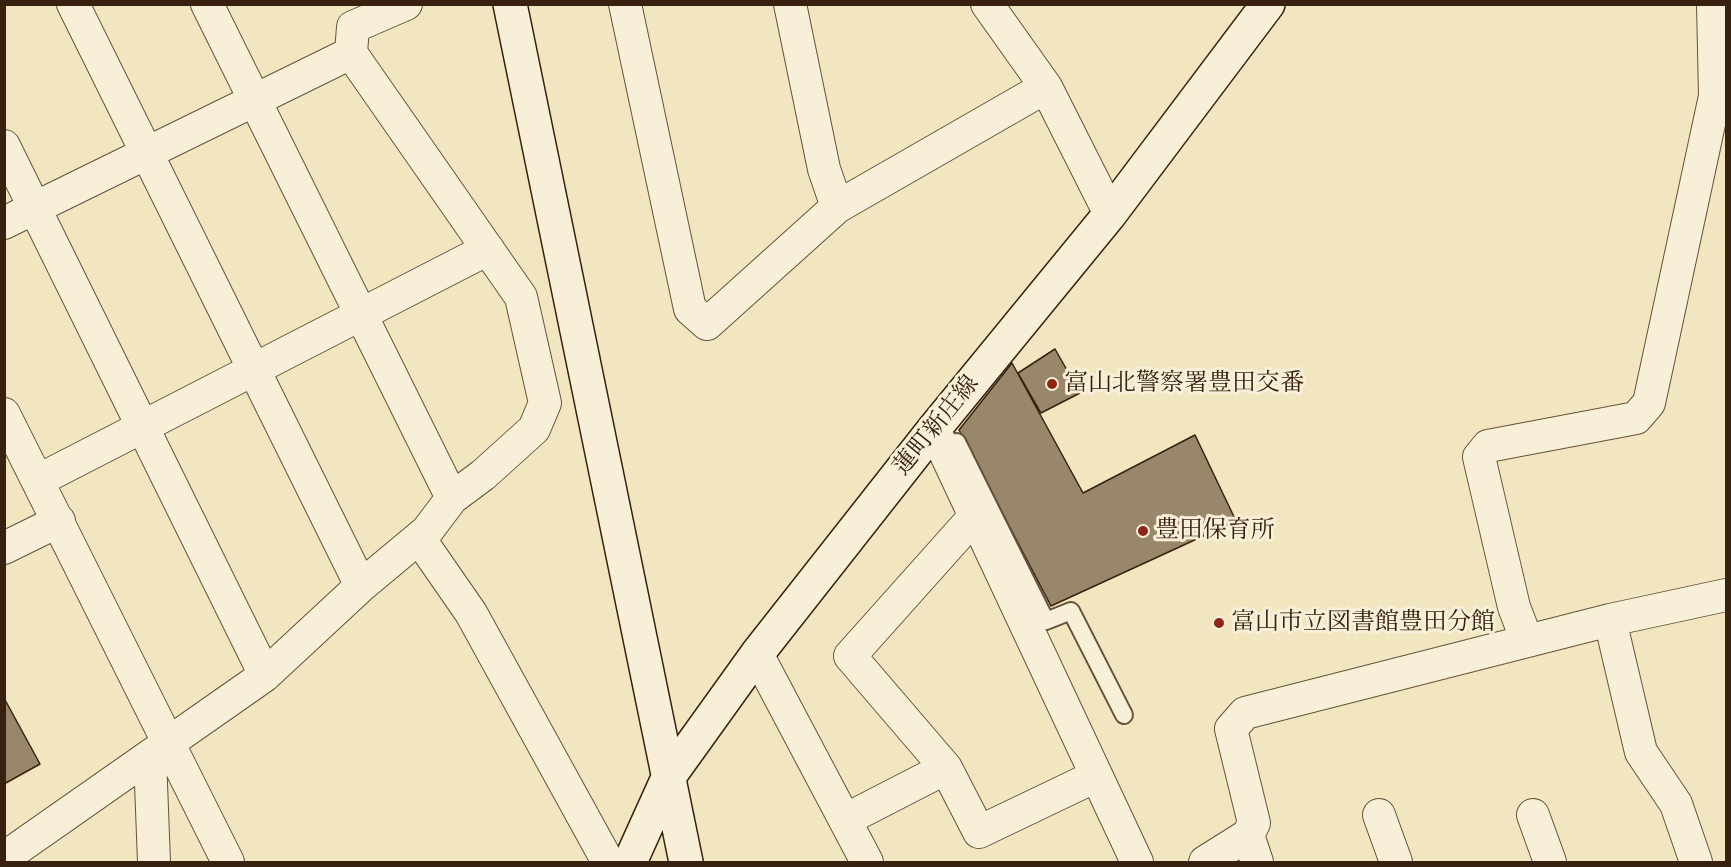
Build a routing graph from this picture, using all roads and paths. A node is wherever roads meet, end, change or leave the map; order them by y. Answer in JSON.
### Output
{"nodes":[{"id":1,"x":73,"y":4,"type":"edge"},
{"id":2,"x":207,"y":4,"type":"edge"},
{"id":3,"x":406,"y":4,"type":"edge"},
{"id":4,"x":510,"y":4,"type":"edge"},
{"id":5,"x":625,"y":4,"type":"edge"},
{"id":6,"x":790,"y":4,"type":"edge"},
{"id":7,"x":987,"y":4,"type":"edge"},
{"id":8,"x":1268,"y":4,"type":"edge"},
{"id":9,"x":1713,"y":4,"type":"edge"},
{"id":10,"x":350,"y":28,"type":"edge"},
{"id":11,"x":1046,"y":87,"type":"junction"},
{"id":12,"x":256,"y":101,"type":"junction"},
{"id":13,"x":4,"y":146,"type":"edge"},
{"id":14,"x":1713,"y":154,"type":"edge"},
{"id":15,"x":148,"y":155,"type":"junction"},
{"id":16,"x":34,"y":207,"type":"junction"},
{"id":17,"x":837,"y":207,"type":"junction"},
{"id":18,"x":1110,"y":214,"type":"junction"},
{"id":19,"x":4,"y":223,"type":"edge"},
{"id":20,"x":488,"y":249,"type":"junction"},
{"id":21,"x":362,"y":314,"type":"junction"},
{"id":22,"x":254,"y":369,"type":"junction"},
{"id":23,"x":4,"y":414,"type":"edge"},
{"id":24,"x":939,"y":423,"type":"junction"},
{"id":25,"x":143,"y":427,"type":"junction"},
{"id":26,"x":39,"y":480,"type":"junction"},
{"id":27,"x":452,"y":498,"type":"junction"},
{"id":28,"x":975,"y":516,"type":"junction"},
{"id":29,"x":59,"y":521,"type":"junction"},
{"id":30,"x":419,"y":538,"type":"junction"},
{"id":31,"x":4,"y":548,"type":"edge"},
{"id":32,"x":362,"y":586,"type":"junction"},
{"id":33,"x":1726,"y":595,"type":"edge"},
{"id":34,"x":1610,"y":620,"type":"junction"},
{"id":35,"x":1527,"y":641,"type":"junction"},
{"id":36,"x":757,"y":654,"type":"junction"},
{"id":37,"x":265,"y":675,"type":"junction"},
{"id":38,"x":1124,"y":715,"type":"dead end"},
{"id":39,"x":160,"y":751,"type":"junction"},
{"id":40,"x":946,"y":768,"type":"junction"},
{"id":41,"x":1096,"y":776,"type":"junction"},
{"id":42,"x":668,"y":778,"type":"junction"},
{"id":43,"x":1379,"y":815,"type":"dead end"},
{"id":44,"x":1533,"y":815,"type":"dead end"},
{"id":45,"x":845,"y":820,"type":"junction"},
{"id":46,"x":1252,"y":849,"type":"edge"},
{"id":47,"x":4,"y":858,"type":"edge"},
{"id":48,"x":154,"y":862,"type":"edge"},
{"id":49,"x":228,"y":862,"type":"edge"},
{"id":50,"x":608,"y":862,"type":"edge"},
{"id":51,"x":630,"y":862,"type":"edge"},
{"id":52,"x":686,"y":862,"type":"edge"},
{"id":53,"x":867,"y":862,"type":"edge"},
{"id":54,"x":1137,"y":862,"type":"edge"},
{"id":55,"x":1205,"y":862,"type":"edge"},
{"id":56,"x":1396,"y":862,"type":"edge"},
{"id":57,"x":1550,"y":862,"type":"edge"},
{"id":58,"x":1696,"y":862,"type":"edge"}],
"edges":[{"from":1,"to":15,"type":"street"},
{"from":2,"to":12,"type":"street"},
{"from":3,"to":10,"type":"street"},
{"from":4,"to":42,"type":"main road"},
{"from":5,"to":17,"type":"street"},
{"from":6,"to":17,"type":"street"},
{"from":7,"to":11,"type":"street"},
{"from":8,"to":18,"type":"main road","name":"蓮町新庄線"},
{"from":9,"to":14,"type":"street"},
{"from":10,"to":12,"type":"street"},
{"from":10,"to":20,"type":"street"},
{"from":11,"to":17,"type":"street"},
{"from":11,"to":18,"type":"street"},
{"from":12,"to":15,"type":"street"},
{"from":12,"to":21,"type":"street"},
{"from":13,"to":16,"type":"street"},
{"from":14,"to":35,"type":"street"},
{"from":15,"to":16,"type":"street"},
{"from":15,"to":22,"type":"street"},
{"from":16,"to":19,"type":"street"},
{"from":16,"to":25,"type":"street"},
{"from":18,"to":24,"type":"main road","name":"蓮町新庄線"},
{"from":20,"to":21,"type":"street"},
{"from":20,"to":27,"type":"street"},
{"from":21,"to":22,"type":"street"},
{"from":21,"to":27,"type":"street"},
{"from":22,"to":25,"type":"street"},
{"from":22,"to":32,"type":"street"},
{"from":23,"to":26,"type":"street"},
{"from":24,"to":28,"type":"street"},
{"from":24,"to":36,"type":"main road","name":"蓮町新庄線"},
{"from":24,"to":38,"type":"lane"},
{"from":25,"to":26,"type":"street"},
{"from":25,"to":37,"type":"street"},
{"from":26,"to":29,"type":"street"},
{"from":27,"to":30,"type":"street"},
{"from":28,"to":40,"type":"street"},
{"from":28,"to":41,"type":"street"},
{"from":29,"to":31,"type":"street"},
{"from":29,"to":39,"type":"street"},
{"from":30,"to":32,"type":"street"},
{"from":30,"to":50,"type":"street"},
{"from":32,"to":37,"type":"street"},
{"from":33,"to":34,"type":"street"},
{"from":34,"to":35,"type":"street"},
{"from":34,"to":58,"type":"street"},
{"from":35,"to":46,"type":"street"},
{"from":36,"to":42,"type":"main road","name":"蓮町新庄線"},
{"from":36,"to":45,"type":"street"},
{"from":37,"to":39,"type":"street"},
{"from":39,"to":47,"type":"street"},
{"from":39,"to":48,"type":"street"},
{"from":39,"to":49,"type":"street"},
{"from":40,"to":41,"type":"street"},
{"from":40,"to":45,"type":"street"},
{"from":41,"to":54,"type":"street"},
{"from":42,"to":51,"type":"main road","name":"蓮町新庄線"},
{"from":42,"to":52,"type":"main road"},
{"from":43,"to":56,"type":"street"},
{"from":44,"to":57,"type":"street"},
{"from":45,"to":53,"type":"street"},
{"from":46,"to":55,"type":"street"}]}
